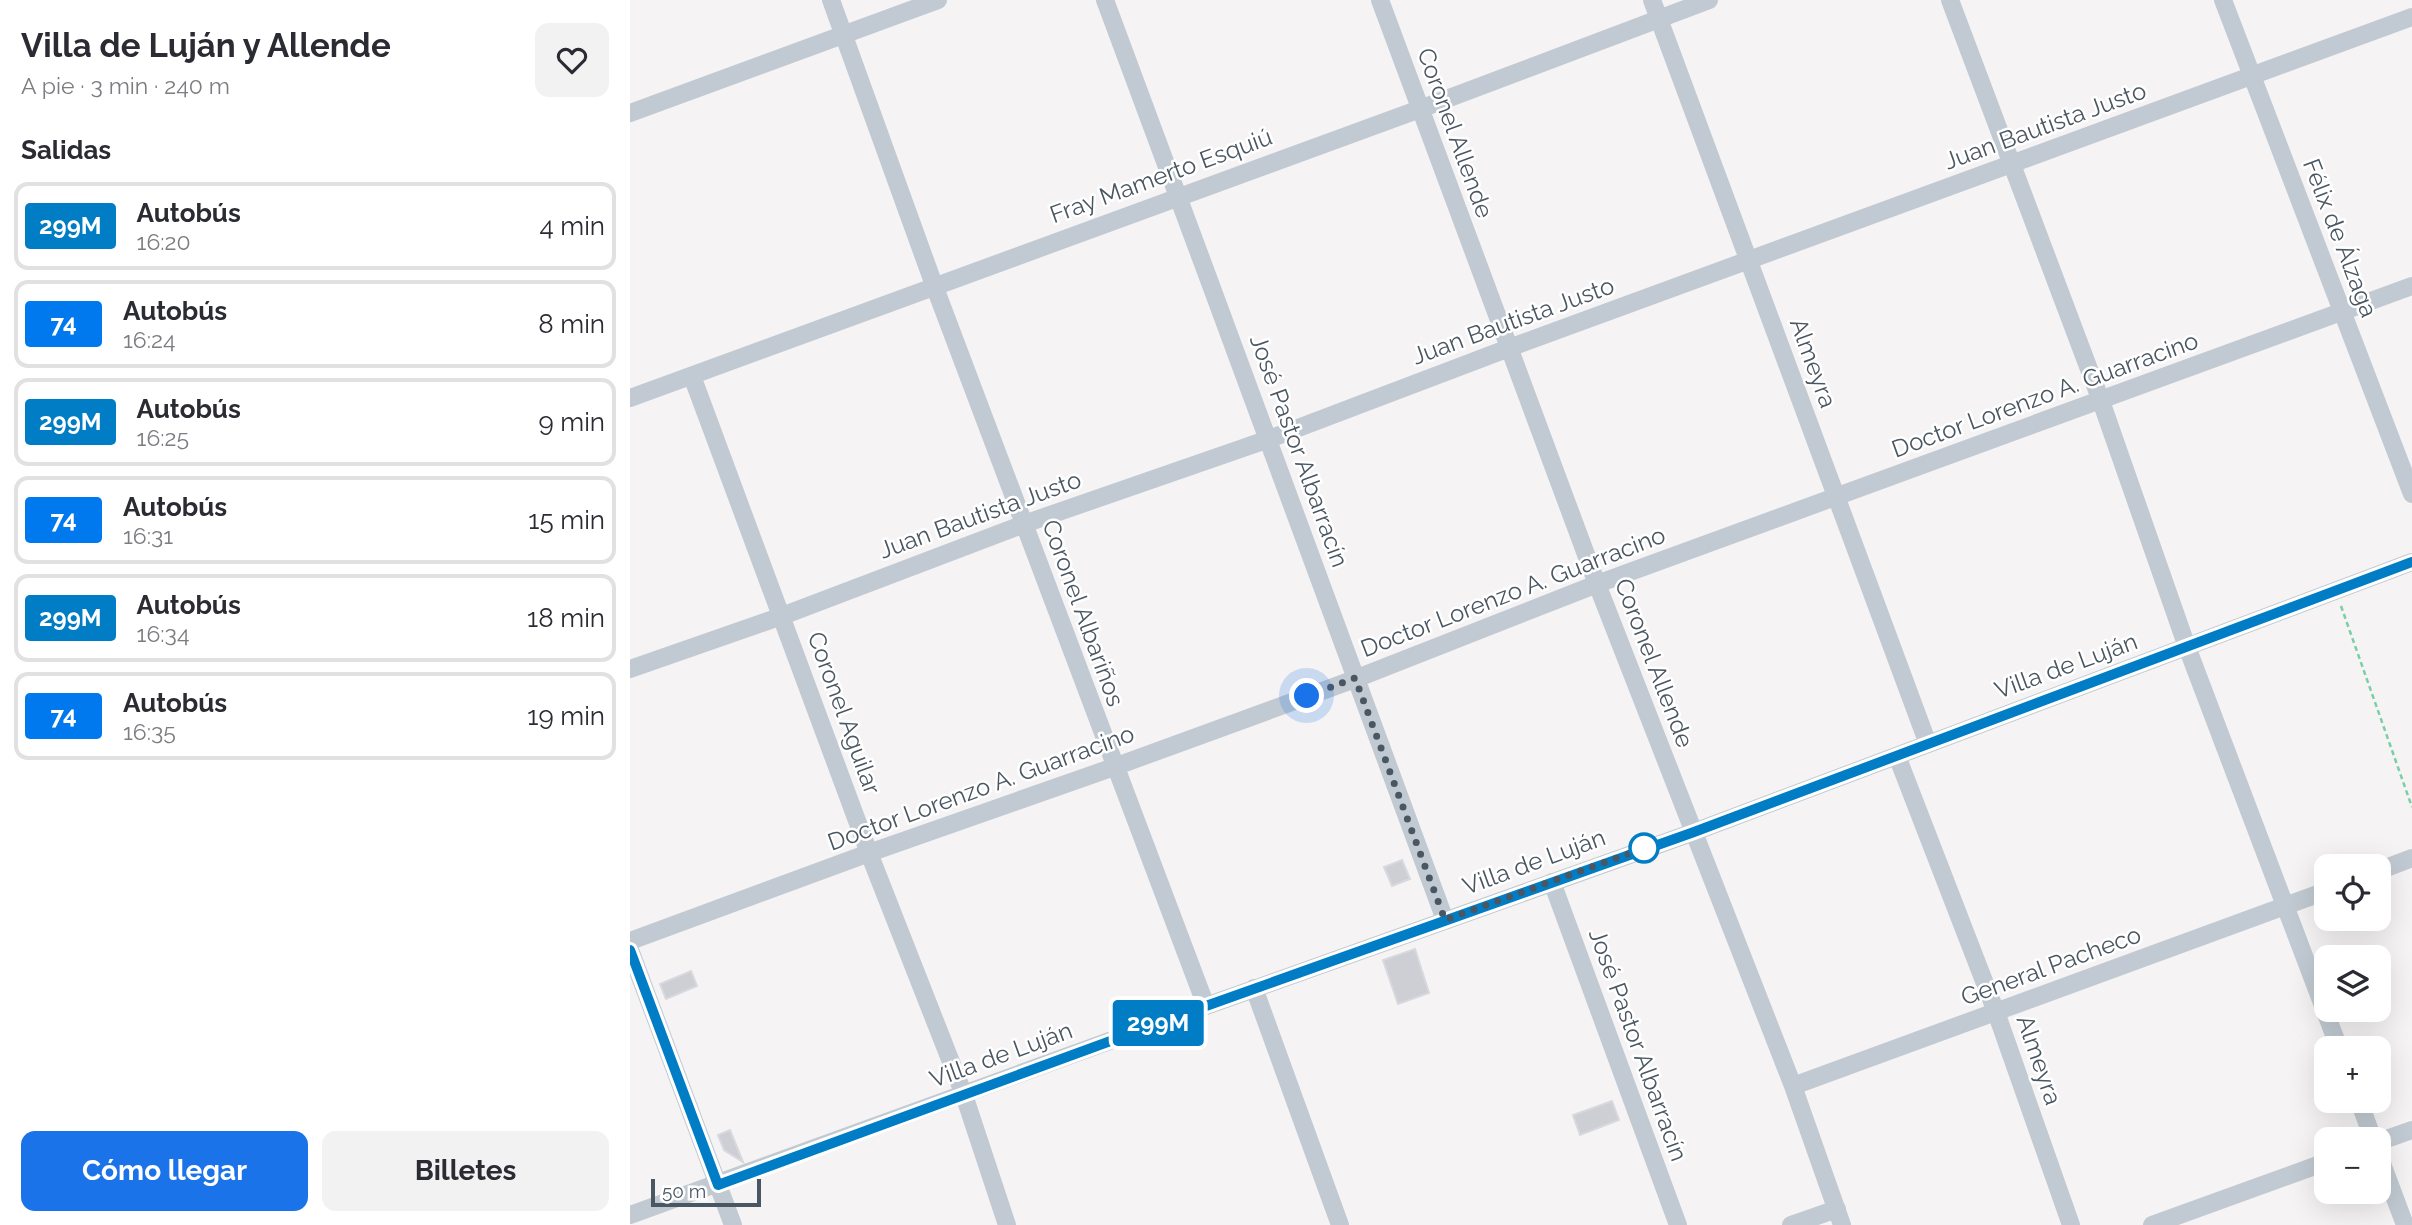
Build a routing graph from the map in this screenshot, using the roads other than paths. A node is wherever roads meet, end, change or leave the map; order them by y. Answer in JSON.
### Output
{"nodes":[{"id":1,"x":831,"y":0,"type":"edge"},
{"id":2,"x":938,"y":0,"type":"edge"},
{"id":3,"x":1105,"y":0,"type":"edge"},
{"id":4,"x":1380,"y":0,"type":"edge"},
{"id":5,"x":1652,"y":0,"type":"edge"},
{"id":6,"x":1709,"y":0,"type":"edge"},
{"id":7,"x":1950,"y":0,"type":"edge"},
{"id":8,"x":2223,"y":0,"type":"edge"},
{"id":9,"x":2412,"y":17,"type":"edge"},
{"id":10,"x":1658,"y":19,"type":"junction"},
{"id":11,"x":844,"y":34,"type":"junction"},
{"id":12,"x":2251,"y":75,"type":"junction"},
{"id":13,"x":1420,"y":109,"type":"junction"},
{"id":14,"x":630,"y":113,"type":"edge"},
{"id":15,"x":2010,"y":165,"type":"junction"},
{"id":16,"x":1179,"y":196,"type":"junction"},
{"id":17,"x":1749,"y":262,"type":"junction"},
{"id":18,"x":934,"y":285,"type":"junction"},
{"id":19,"x":2412,"y":286,"type":"edge"},
{"id":20,"x":2343,"y":312,"type":"junction"},
{"id":21,"x":1509,"y":348,"type":"junction"},
{"id":22,"x":692,"y":376,"type":"junction"},
{"id":23,"x":630,"y":398,"type":"edge"},
{"id":24,"x":2101,"y":401,"type":"junction"},
{"id":25,"x":1269,"y":439,"type":"junction"},
{"id":26,"x":2412,"y":494,"type":"edge"},
{"id":27,"x":1836,"y":497,"type":"junction"},
{"id":28,"x":1024,"y":524,"type":"junction"},
{"id":29,"x":2412,"y":562,"type":"edge"},
{"id":30,"x":1597,"y":584,"type":"junction"},
{"id":31,"x":782,"y":616,"type":"junction"},
{"id":32,"x":2187,"y":647,"type":"junction"},
{"id":33,"x":630,"y":669,"type":"edge"},
{"id":34,"x":1355,"y":678,"type":"junction"},
{"id":35,"x":1927,"y":744,"type":"junction"},
{"id":36,"x":1897,"y":756,"type":"junction"},
{"id":37,"x":1114,"y":767,"type":"junction"},
{"id":38,"x":1694,"y":832,"type":"junction"},
{"id":39,"x":869,"y":853,"type":"junction"},
{"id":40,"x":2412,"y":858,"type":"edge"},
{"id":41,"x":2391,"y":866,"type":"edge"},
{"id":42,"x":1552,"y":882,"type":"junction"},
{"id":43,"x":2314,"y":896,"type":"edge"},
{"id":44,"x":2287,"y":906,"type":"junction"},
{"id":45,"x":1445,"y":920,"type":"junction"},
{"id":46,"x":630,"y":941,"type":"edge"},
{"id":47,"x":630,"y":950,"type":"edge"},
{"id":48,"x":1254,"y":988,"type":"junction"},
{"id":49,"x":1206,"y":1006,"type":"junction"},
{"id":50,"x":1996,"y":1012,"type":"junction"},
{"id":51,"x":2335,"y":1036,"type":"edge"},
{"id":52,"x":1793,"y":1086,"type":"junction"},
{"id":53,"x":964,"y":1095,"type":"junction"},
{"id":54,"x":2412,"y":1130,"type":"edge"},
{"id":55,"x":2391,"y":1137,"type":"edge"},
{"id":56,"x":2314,"y":1166,"type":"edge"},
{"id":57,"x":718,"y":1185,"type":"junction"},
{"id":58,"x":2391,"y":1188,"type":"edge"},
{"id":59,"x":630,"y":1215,"type":"edge"},
{"id":60,"x":1840,"y":1217,"type":"edge"},
{"id":61,"x":733,"y":1225,"type":"edge"},
{"id":62,"x":1007,"y":1225,"type":"edge"},
{"id":63,"x":1340,"y":1225,"type":"edge"},
{"id":64,"x":1678,"y":1225,"type":"edge"},
{"id":65,"x":1791,"y":1225,"type":"edge"},
{"id":66,"x":2071,"y":1225,"type":"edge"},
{"id":67,"x":2152,"y":1225,"type":"edge"},
{"id":68,"x":2405,"y":1225,"type":"edge"}],
"edges":[{"from":1,"to":11,"type":"street","name":"Coronel Albariños"},
{"from":2,"to":11,"type":"street"},
{"from":3,"to":16,"type":"street","name":"José Pastor Albarracín"},
{"from":4,"to":13,"type":"street","name":"Coronel Allende"},
{"from":5,"to":10,"type":"street","name":"Almeyra"},
{"from":6,"to":10,"type":"street","name":"Fray Mamerto Esquiú"},
{"from":7,"to":15,"type":"street"},
{"from":8,"to":12,"type":"street","name":"Félix de Álzaga"},
{"from":9,"to":12,"type":"street","name":"Juan Bautista Justo"},
{"from":10,"to":13,"type":"street","name":"Fray Mamerto Esquiú"},
{"from":10,"to":17,"type":"street","name":"Almeyra"},
{"from":11,"to":14,"type":"street"},
{"from":11,"to":18,"type":"street","name":"Coronel Albariños"},
{"from":12,"to":15,"type":"street","name":"Juan Bautista Justo"},
{"from":12,"to":20,"type":"street","name":"Félix de Álzaga"},
{"from":13,"to":16,"type":"street","name":"Fray Mamerto Esquiú"},
{"from":13,"to":21,"type":"street","name":"Coronel Allende"},
{"from":15,"to":17,"type":"street","name":"Juan Bautista Justo"},
{"from":15,"to":24,"type":"street"},
{"from":16,"to":18,"type":"street","name":"Fray Mamerto Esquiú"},
{"from":16,"to":25,"type":"street","name":"José Pastor Albarracín"},
{"from":17,"to":21,"type":"street","name":"Juan Bautista Justo"},
{"from":17,"to":27,"type":"street","name":"Almeyra"},
{"from":18,"to":22,"type":"street","name":"Fray Mamerto Esquiú"},
{"from":18,"to":28,"type":"street","name":"Coronel Albariños"},
{"from":19,"to":20,"type":"street","name":"Doctor Lorenzo A. Guarracino"},
{"from":20,"to":24,"type":"street","name":"Doctor Lorenzo A. Guarracino"},
{"from":20,"to":26,"type":"street","name":"Félix de Álzaga"},
{"from":21,"to":25,"type":"street","name":"Juan Bautista Justo"},
{"from":21,"to":30,"type":"street","name":"Coronel Allende"},
{"from":22,"to":23,"type":"street","name":"Fray Mamerto Esquiú"},
{"from":22,"to":31,"type":"street","name":"Coronel Aguilar"},
{"from":24,"to":27,"type":"street","name":"Doctor Lorenzo A. Guarracino"},
{"from":24,"to":32,"type":"street"},
{"from":25,"to":28,"type":"street","name":"Juan Bautista Justo"},
{"from":25,"to":34,"type":"street","name":"José Pastor Albarracín"},
{"from":27,"to":30,"type":"street","name":"Doctor Lorenzo A. Guarracino"},
{"from":27,"to":35,"type":"street","name":"Almeyra"},
{"from":28,"to":31,"type":"street","name":"Juan Bautista Justo"},
{"from":28,"to":37,"type":"street","name":"Coronel Albariños"},
{"from":29,"to":32,"type":"street","name":"Villa de Luján"},
{"from":30,"to":34,"type":"street","name":"Doctor Lorenzo A. Guarracino"},
{"from":30,"to":38,"type":"street","name":"Coronel Allende"},
{"from":31,"to":33,"type":"street","name":"Juan Bautista Justo"},
{"from":31,"to":39,"type":"street","name":"Coronel Aguilar"},
{"from":32,"to":35,"type":"street","name":"Villa de Luján"},
{"from":32,"to":44,"type":"street"},
{"from":34,"to":37,"type":"street","name":"Doctor Lorenzo A. Guarracino"},
{"from":34,"to":45,"type":"street","name":"José Pastor Albarracín"},
{"from":35,"to":36,"type":"street","name":"Villa de Luján"},
{"from":36,"to":38,"type":"street","name":"Villa de Luján"},
{"from":36,"to":50,"type":"street","name":"Almeyra"},
{"from":37,"to":39,"type":"street","name":"Doctor Lorenzo A. Guarracino"},
{"from":37,"to":49,"type":"street","name":"Coronel Albariños"},
{"from":38,"to":42,"type":"street","name":"Villa de Luján"},
{"from":38,"to":52,"type":"street","name":"Coronel Allende"},
{"from":39,"to":46,"type":"street","name":"Doctor Lorenzo A. Guarracino"},
{"from":39,"to":53,"type":"street","name":"Coronel Aguilar"},
{"from":40,"to":41,"type":"street"},
{"from":42,"to":45,"type":"street","name":"Villa de Luján"},
{"from":42,"to":64,"type":"street","name":"José Pastor Albarracín"},
{"from":43,"to":44,"type":"street","name":"General Pacheco"},
{"from":44,"to":50,"type":"street","name":"General Pacheco"},
{"from":44,"to":51,"type":"street"},
{"from":45,"to":48,"type":"street","name":"Villa de Luján"},
{"from":47,"to":57,"type":"street"},
{"from":48,"to":49,"type":"street","name":"Villa de Luján"},
{"from":48,"to":63,"type":"street"},
{"from":49,"to":53,"type":"street","name":"Villa de Luján"},
{"from":50,"to":52,"type":"street","name":"General Pacheco"},
{"from":50,"to":66,"type":"street","name":"Almeyra"},
{"from":52,"to":60,"type":"street","name":"Coronel Allende"},
{"from":53,"to":57,"type":"street","name":"Villa de Luján"},
{"from":53,"to":62,"type":"street","name":"Coronel Aguilar"},
{"from":54,"to":55,"type":"street"},
{"from":56,"to":67,"type":"street"},
{"from":57,"to":59,"type":"street","name":"Villa de Luján"},
{"from":57,"to":61,"type":"street"},
{"from":58,"to":68,"type":"street"},
{"from":60,"to":65,"type":"street"}]}
